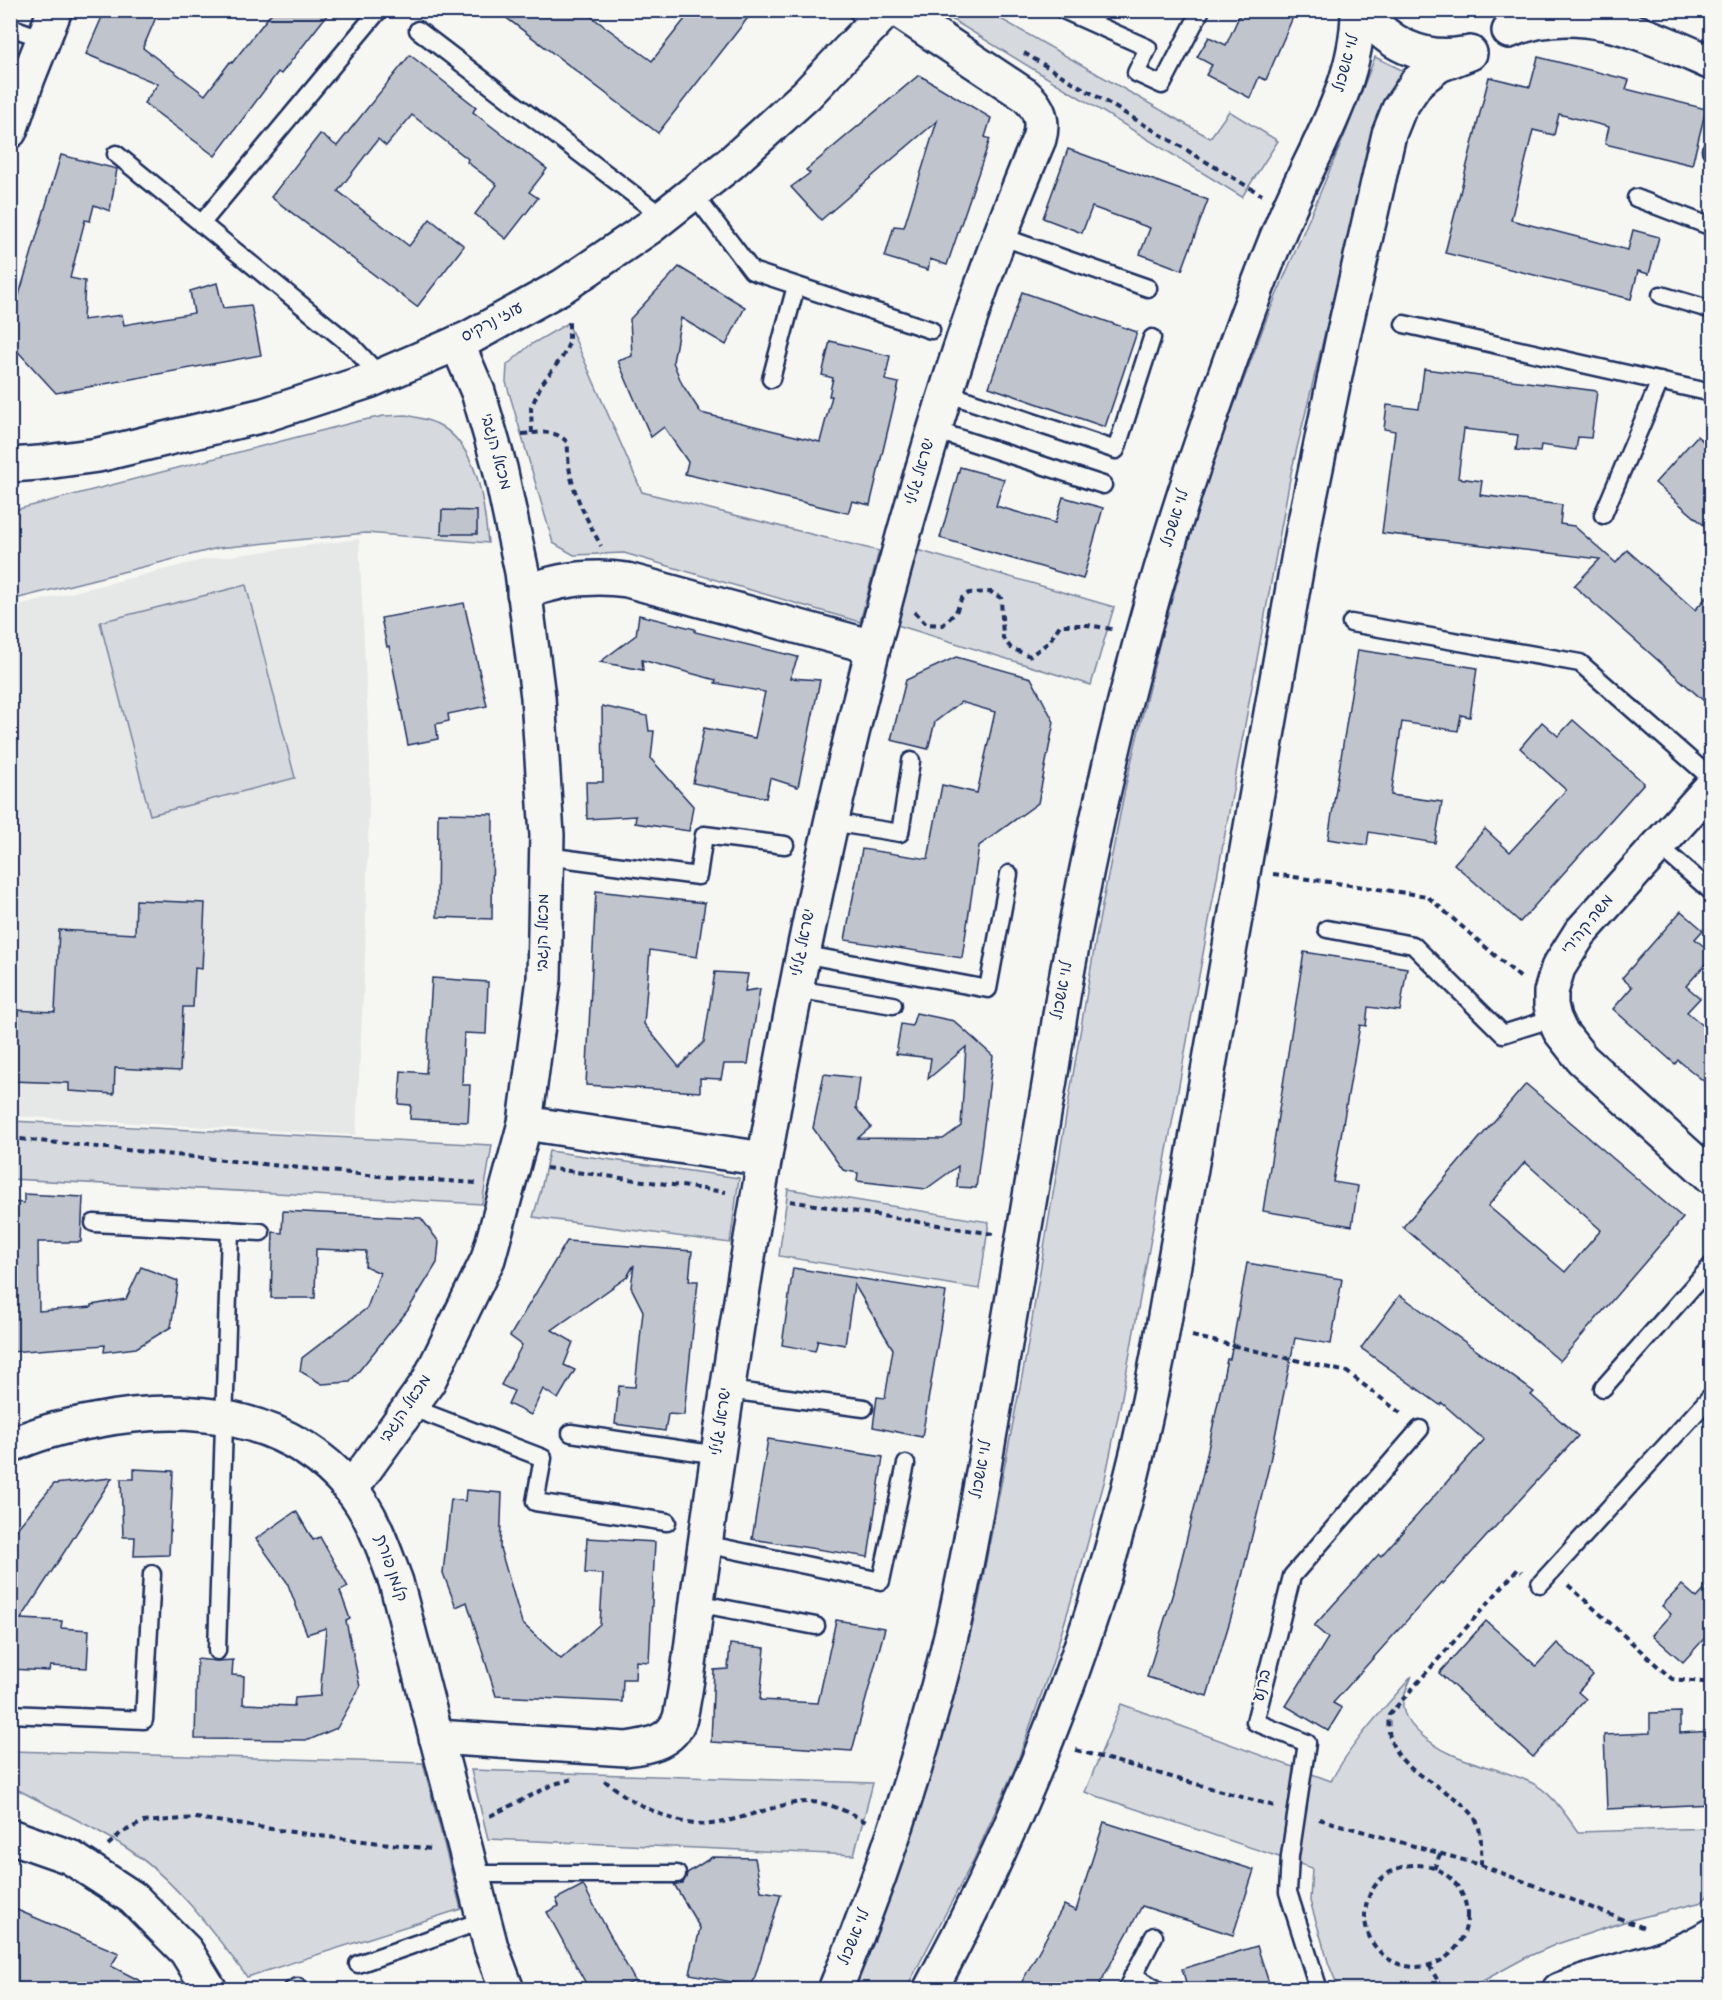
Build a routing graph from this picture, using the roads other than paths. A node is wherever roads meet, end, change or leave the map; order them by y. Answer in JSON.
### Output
{"nodes":[{"id":1,"x":379,"y":10,"type":"edge"},
{"id":2,"x":1063,"y":10,"type":"edge"},
{"id":3,"x":1201,"y":10,"type":"edge"},
{"id":4,"x":1358,"y":10,"type":"edge"},
{"id":5,"x":1364,"y":10,"type":"edge"},
{"id":6,"x":879,"y":14,"type":"edge"},
{"id":7,"x":1612,"y":18,"type":"edge"},
{"id":8,"x":1518,"y":21,"type":"edge"},
{"id":9,"x":49,"y":25,"type":"edge"},
{"id":10,"x":10,"y":27,"type":"edge"},
{"id":11,"x":418,"y":30,"type":"dead end"},
{"id":12,"x":1470,"y":53,"type":"junction"},
{"id":13,"x":1712,"y":63,"type":"edge"},
{"id":14,"x":10,"y":131,"type":"edge"},
{"id":15,"x":116,"y":154,"type":"dead end"},
{"id":16,"x":693,"y":193,"type":"junction"},
{"id":17,"x":1636,"y":198,"type":"dead end"},
{"id":18,"x":663,"y":216,"type":"junction"},
{"id":19,"x":201,"y":224,"type":"junction"},
{"id":20,"x":1712,"y":227,"type":"edge"},
{"id":21,"x":1000,"y":236,"type":"junction"},
{"id":22,"x":796,"y":286,"type":"junction"},
{"id":23,"x":1148,"y":288,"type":"dead end"},
{"id":24,"x":1660,"y":295,"type":"dead end"},
{"id":25,"x":1710,"y":307,"type":"edge"},
{"id":26,"x":1404,"y":324,"type":"dead end"},
{"id":27,"x":931,"y":330,"type":"dead end"},
{"id":28,"x":1152,"y":338,"type":"dead end"},
{"id":29,"x":457,"y":344,"type":"junction"},
{"id":30,"x":380,"y":376,"type":"junction"},
{"id":31,"x":771,"y":379,"type":"dead end"},
{"id":32,"x":1660,"y":381,"type":"junction"},
{"id":33,"x":946,"y":393,"type":"junction"},
{"id":34,"x":1712,"y":393,"type":"edge"},
{"id":35,"x":934,"y":430,"type":"junction"},
{"id":36,"x":10,"y":465,"type":"edge"},
{"id":37,"x":1103,"y":485,"type":"dead end"},
{"id":38,"x":1603,"y":516,"type":"dead end"},
{"id":39,"x":524,"y":593,"type":"junction"},
{"id":40,"x":1352,"y":623,"type":"dead end"},
{"id":41,"x":873,"y":647,"type":"junction"},
{"id":42,"x":911,"y":761,"type":"dead end"},
{"id":43,"x":1712,"y":779,"type":"edge"},
{"id":44,"x":1712,"y":786,"type":"edge"},
{"id":45,"x":831,"y":822,"type":"junction"},
{"id":46,"x":785,"y":845,"type":"dead end"},
{"id":47,"x":1658,"y":845,"type":"junction"},
{"id":48,"x":546,"y":856,"type":"junction"},
{"id":49,"x":1009,"y":874,"type":"dead end"},
{"id":50,"x":1712,"y":892,"type":"edge"},
{"id":51,"x":1327,"y":929,"type":"dead end"},
{"id":52,"x":802,"y":954,"type":"junction"},
{"id":53,"x":795,"y":989,"type":"junction"},
{"id":54,"x":893,"y":1005,"type":"dead end"},
{"id":55,"x":1552,"y":1011,"type":"junction"},
{"id":56,"x":525,"y":1123,"type":"junction"},
{"id":57,"x":764,"y":1159,"type":"junction"},
{"id":58,"x":1712,"y":1178,"type":"edge"},
{"id":59,"x":94,"y":1223,"type":"dead end"},
{"id":60,"x":230,"y":1230,"type":"junction"},
{"id":61,"x":261,"y":1232,"type":"dead end"},
{"id":62,"x":1712,"y":1265,"type":"edge"},
{"id":63,"x":1603,"y":1388,"type":"dead end"},
{"id":64,"x":728,"y":1390,"type":"junction"},
{"id":65,"x":1712,"y":1395,"type":"edge"},
{"id":66,"x":410,"y":1407,"type":"junction"},
{"id":67,"x":864,"y":1408,"type":"dead end"},
{"id":68,"x":225,"y":1417,"type":"junction"},
{"id":69,"x":10,"y":1422,"type":"edge"},
{"id":70,"x":72,"y":1425,"type":"junction"},
{"id":71,"x":1420,"y":1429,"type":"road end"},
{"id":72,"x":571,"y":1433,"type":"dead end"},
{"id":73,"x":10,"y":1446,"type":"edge"},
{"id":74,"x":718,"y":1455,"type":"junction"},
{"id":75,"x":906,"y":1464,"type":"dead end"},
{"id":76,"x":351,"y":1489,"type":"junction"},
{"id":77,"x":668,"y":1522,"type":"dead end"},
{"id":78,"x":705,"y":1544,"type":"junction"},
{"id":79,"x":152,"y":1574,"type":"dead end"},
{"id":80,"x":1540,"y":1584,"type":"road end"},
{"id":81,"x":696,"y":1604,"type":"junction"},
{"id":82,"x":816,"y":1626,"type":"dead end"},
{"id":83,"x":217,"y":1651,"type":"dead end"},
{"id":84,"x":10,"y":1714,"type":"edge"},
{"id":85,"x":436,"y":1737,"type":"junction"},
{"id":86,"x":10,"y":1836,"type":"edge"},
{"id":87,"x":466,"y":1851,"type":"junction"},
{"id":88,"x":677,"y":1874,"type":"dead end"},
{"id":89,"x":488,"y":1933,"type":"junction"},
{"id":90,"x":1712,"y":1935,"type":"edge"},
{"id":91,"x":1154,"y":1936,"type":"dead end"},
{"id":92,"x":358,"y":1964,"type":"dead end"},
{"id":93,"x":1638,"y":1966,"type":"junction"},
{"id":94,"x":1712,"y":1977,"type":"edge"},
{"id":95,"x":1129,"y":1982,"type":"edge"},
{"id":96,"x":210,"y":1989,"type":"edge"},
{"id":97,"x":292,"y":1989,"type":"edge"},
{"id":98,"x":298,"y":1989,"type":"edge"},
{"id":99,"x":507,"y":1989,"type":"edge"},
{"id":100,"x":515,"y":1989,"type":"edge"},
{"id":101,"x":835,"y":1989,"type":"edge"},
{"id":102,"x":930,"y":1989,"type":"edge"},
{"id":103,"x":1158,"y":1989,"type":"edge"},
{"id":104,"x":1319,"y":1989,"type":"edge"},
{"id":105,"x":1559,"y":1989,"type":"edge"}],
"edges":[{"from":1,"to":19,"type":"lane"},
{"from":2,"to":3,"type":"lane"},
{"from":4,"to":101,"type":"street","name":"לוי אשכול"},
{"from":5,"to":12,"type":"street"},
{"from":6,"to":16,"type":"street","name":"עוזי נרקיס"},
{"from":6,"to":21,"type":"street","name":"ישראל גלילי"},
{"from":7,"to":8,"type":"street"},
{"from":7,"to":13,"type":"street"},
{"from":8,"to":12,"type":"street"},
{"from":9,"to":10,"type":"lane"},
{"from":9,"to":14,"type":"street"},
{"from":11,"to":18,"type":"lane"},
{"from":12,"to":102,"type":"street"},
{"from":15,"to":19,"type":"lane"},
{"from":16,"to":18,"type":"street","name":"עוזי נרקיס"},
{"from":16,"to":22,"type":"lane"},
{"from":17,"to":20,"type":"lane"},
{"from":18,"to":29,"type":"street","name":"עוזי נרקיס"},
{"from":19,"to":30,"type":"lane"},
{"from":21,"to":23,"type":"lane"},
{"from":21,"to":33,"type":"street","name":"ישראל גלילי"},
{"from":22,"to":27,"type":"lane"},
{"from":22,"to":31,"type":"lane"},
{"from":24,"to":25,"type":"lane"},
{"from":26,"to":32,"type":"lane"},
{"from":28,"to":33,"type":"lane"},
{"from":29,"to":30,"type":"street","name":"עוזי נרקיס"},
{"from":29,"to":39,"type":"street","name":"מכאל הנגבי"},
{"from":30,"to":36,"type":"street","name":"עוזי נרקיס"},
{"from":32,"to":34,"type":"lane"},
{"from":32,"to":38,"type":"lane"},
{"from":33,"to":35,"type":"street","name":"ישראל גלילי"},
{"from":35,"to":37,"type":"lane"},
{"from":35,"to":41,"type":"street","name":"ישראל גלילי"},
{"from":39,"to":41,"type":"street"},
{"from":39,"to":48,"type":"street","name":"מכאל הנגבי"},
{"from":40,"to":43,"type":"lane"},
{"from":41,"to":45,"type":"street","name":"ישראל גלילי"},
{"from":42,"to":45,"type":"lane"},
{"from":44,"to":47,"type":"street","name":"משה קהירי"},
{"from":45,"to":52,"type":"street","name":"ישראל גלילי"},
{"from":46,"to":48,"type":"lane"},
{"from":47,"to":50,"type":"lane"},
{"from":47,"to":55,"type":"street","name":"משה קהירי"},
{"from":48,"to":56,"type":"street","name":"מכאל הנגבי"},
{"from":49,"to":52,"type":"lane"},
{"from":51,"to":55,"type":"lane"},
{"from":52,"to":53,"type":"street","name":"ישראל גלילי"},
{"from":53,"to":54,"type":"lane"},
{"from":53,"to":57,"type":"street","name":"ישראל גלילי"},
{"from":55,"to":58,"type":"street"},
{"from":56,"to":57,"type":"street"},
{"from":56,"to":66,"type":"street","name":"מכאל הנגבי"},
{"from":57,"to":64,"type":"street","name":"ישראל גלילי"},
{"from":59,"to":60,"type":"lane"},
{"from":60,"to":61,"type":"lane"},
{"from":60,"to":68,"type":"lane"},
{"from":62,"to":63,"type":"lane"},
{"from":64,"to":67,"type":"lane"},
{"from":64,"to":74,"type":"street","name":"ישראל גלילי"},
{"from":65,"to":80,"type":"lane"},
{"from":66,"to":76,"type":"street","name":"מכאל הנגבי"},
{"from":66,"to":77,"type":"lane"},
{"from":68,"to":70,"type":"street","name":"קלמן פורת"},
{"from":68,"to":76,"type":"street","name":"קלמן פורת"},
{"from":68,"to":83,"type":"lane"},
{"from":69,"to":70,"type":"street","name":"קלמן פורת"},
{"from":70,"to":73,"type":"street","name":"קלמן פורת"},
{"from":71,"to":104,"type":"lane","name":"ברנע"},
{"from":72,"to":74,"type":"lane"},
{"from":74,"to":78,"type":"street","name":"ישראל גלילי"},
{"from":75,"to":78,"type":"lane"},
{"from":76,"to":85,"type":"street","name":"קלמן פורת"},
{"from":78,"to":81,"type":"street","name":"ישראל גלילי"},
{"from":79,"to":84,"type":"lane"},
{"from":81,"to":82,"type":"lane"},
{"from":81,"to":85,"type":"street","name":"ישראל גלילי"},
{"from":85,"to":87,"type":"street","name":"קלמן פורת"},
{"from":86,"to":96,"type":"street"},
{"from":87,"to":88,"type":"lane"},
{"from":87,"to":89,"type":"street","name":"קלמן פורת"},
{"from":89,"to":92,"type":"lane"},
{"from":89,"to":99,"type":"street","name":"קלמן פורת"},
{"from":89,"to":100,"type":"street","name":"קלמן פורת"},
{"from":90,"to":93,"type":"street"},
{"from":91,"to":95,"type":"lane"},
{"from":93,"to":94,"type":"street"},
{"from":93,"to":105,"type":"street"},
{"from":95,"to":103,"type":"lane"},
{"from":97,"to":98,"type":"lane"}]}
